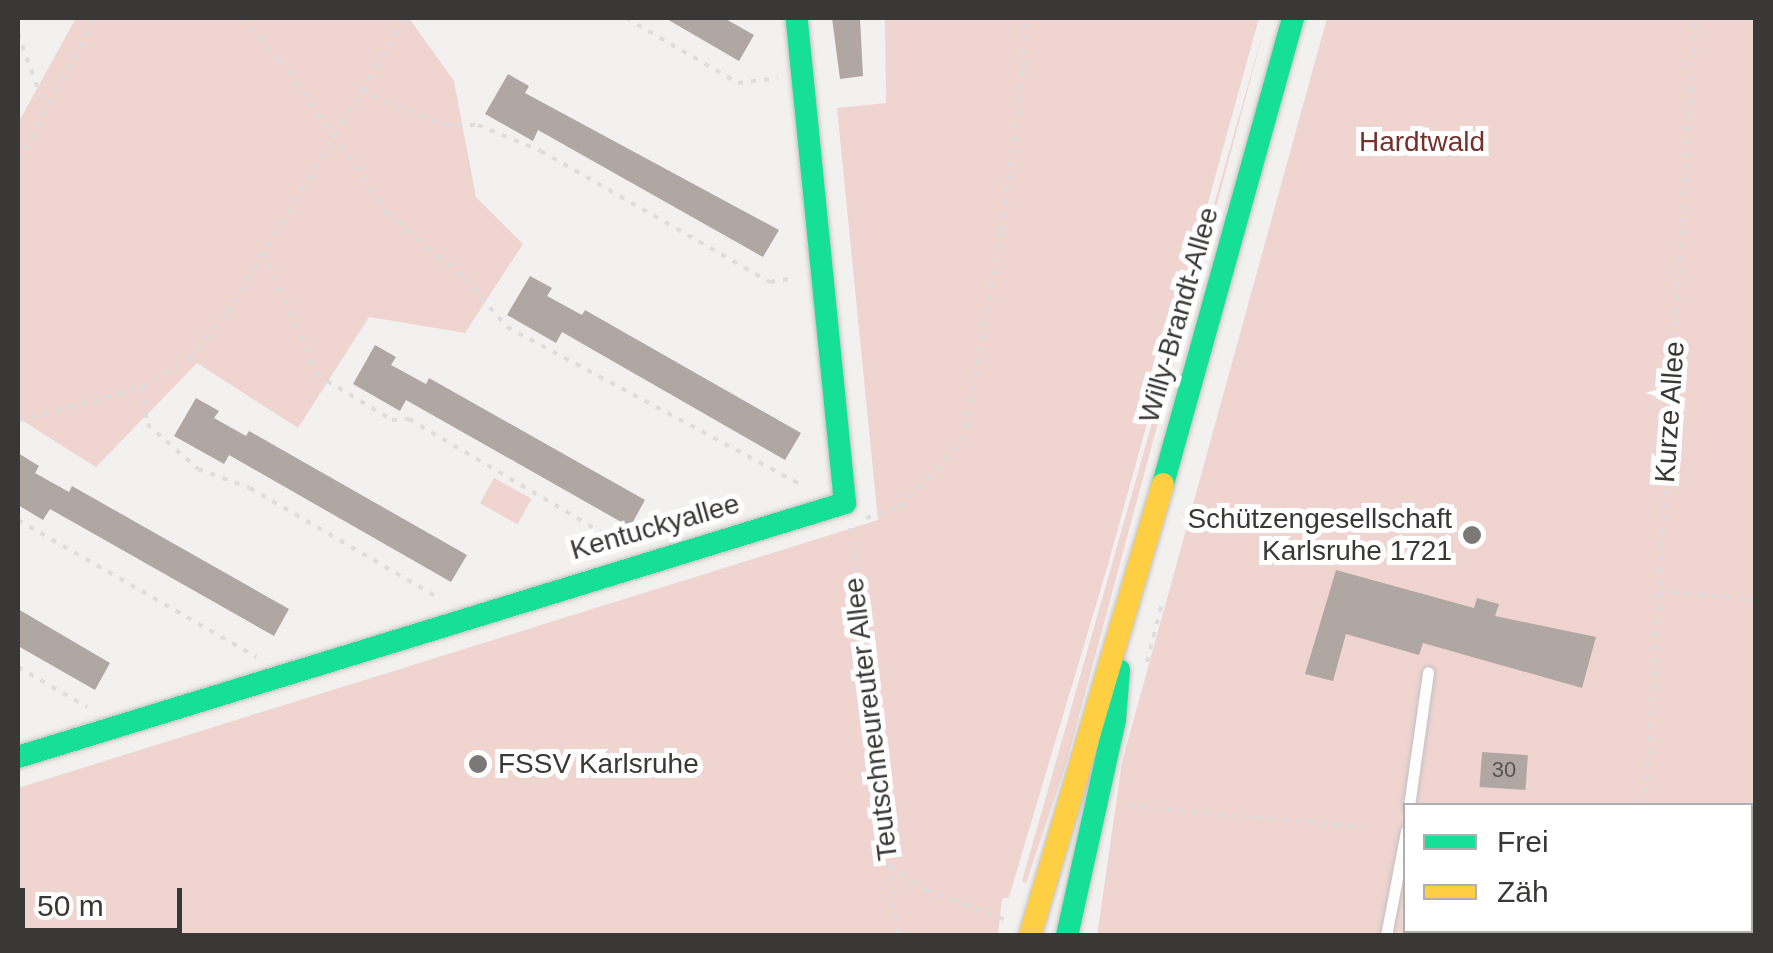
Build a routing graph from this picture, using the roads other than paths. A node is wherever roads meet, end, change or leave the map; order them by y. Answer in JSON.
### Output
{"nodes":[{"id":1,"x":797,"y":18,"type":"edge"},
{"id":2,"x":1293,"y":18,"type":"edge"},
{"id":3,"x":1122,"y":630,"type":"junction"},
{"id":4,"x":1428,"y":672,"type":"dead end"},
{"id":5,"x":18,"y":758,"type":"edge"},
{"id":6,"x":1409,"y":803,"type":"edge"},
{"id":7,"x":1403,"y":846,"type":"edge"},
{"id":8,"x":1030,"y":936,"type":"edge"},
{"id":9,"x":1067,"y":936,"type":"edge"},
{"id":10,"x":1386,"y":936,"type":"edge"}],
"edges":[{"from":1,"to":5,"type":"street","name":"Kentuckyallee"},
{"from":2,"to":3,"type":"street","name":"Willy-Brandt-Allee"},
{"from":3,"to":8,"type":"street","name":"Willy-Brandt-Allee"},
{"from":3,"to":9,"type":"street","name":"Willy-Brandt-Allee"},
{"from":4,"to":6,"type":"lane"},
{"from":7,"to":10,"type":"lane"}]}
